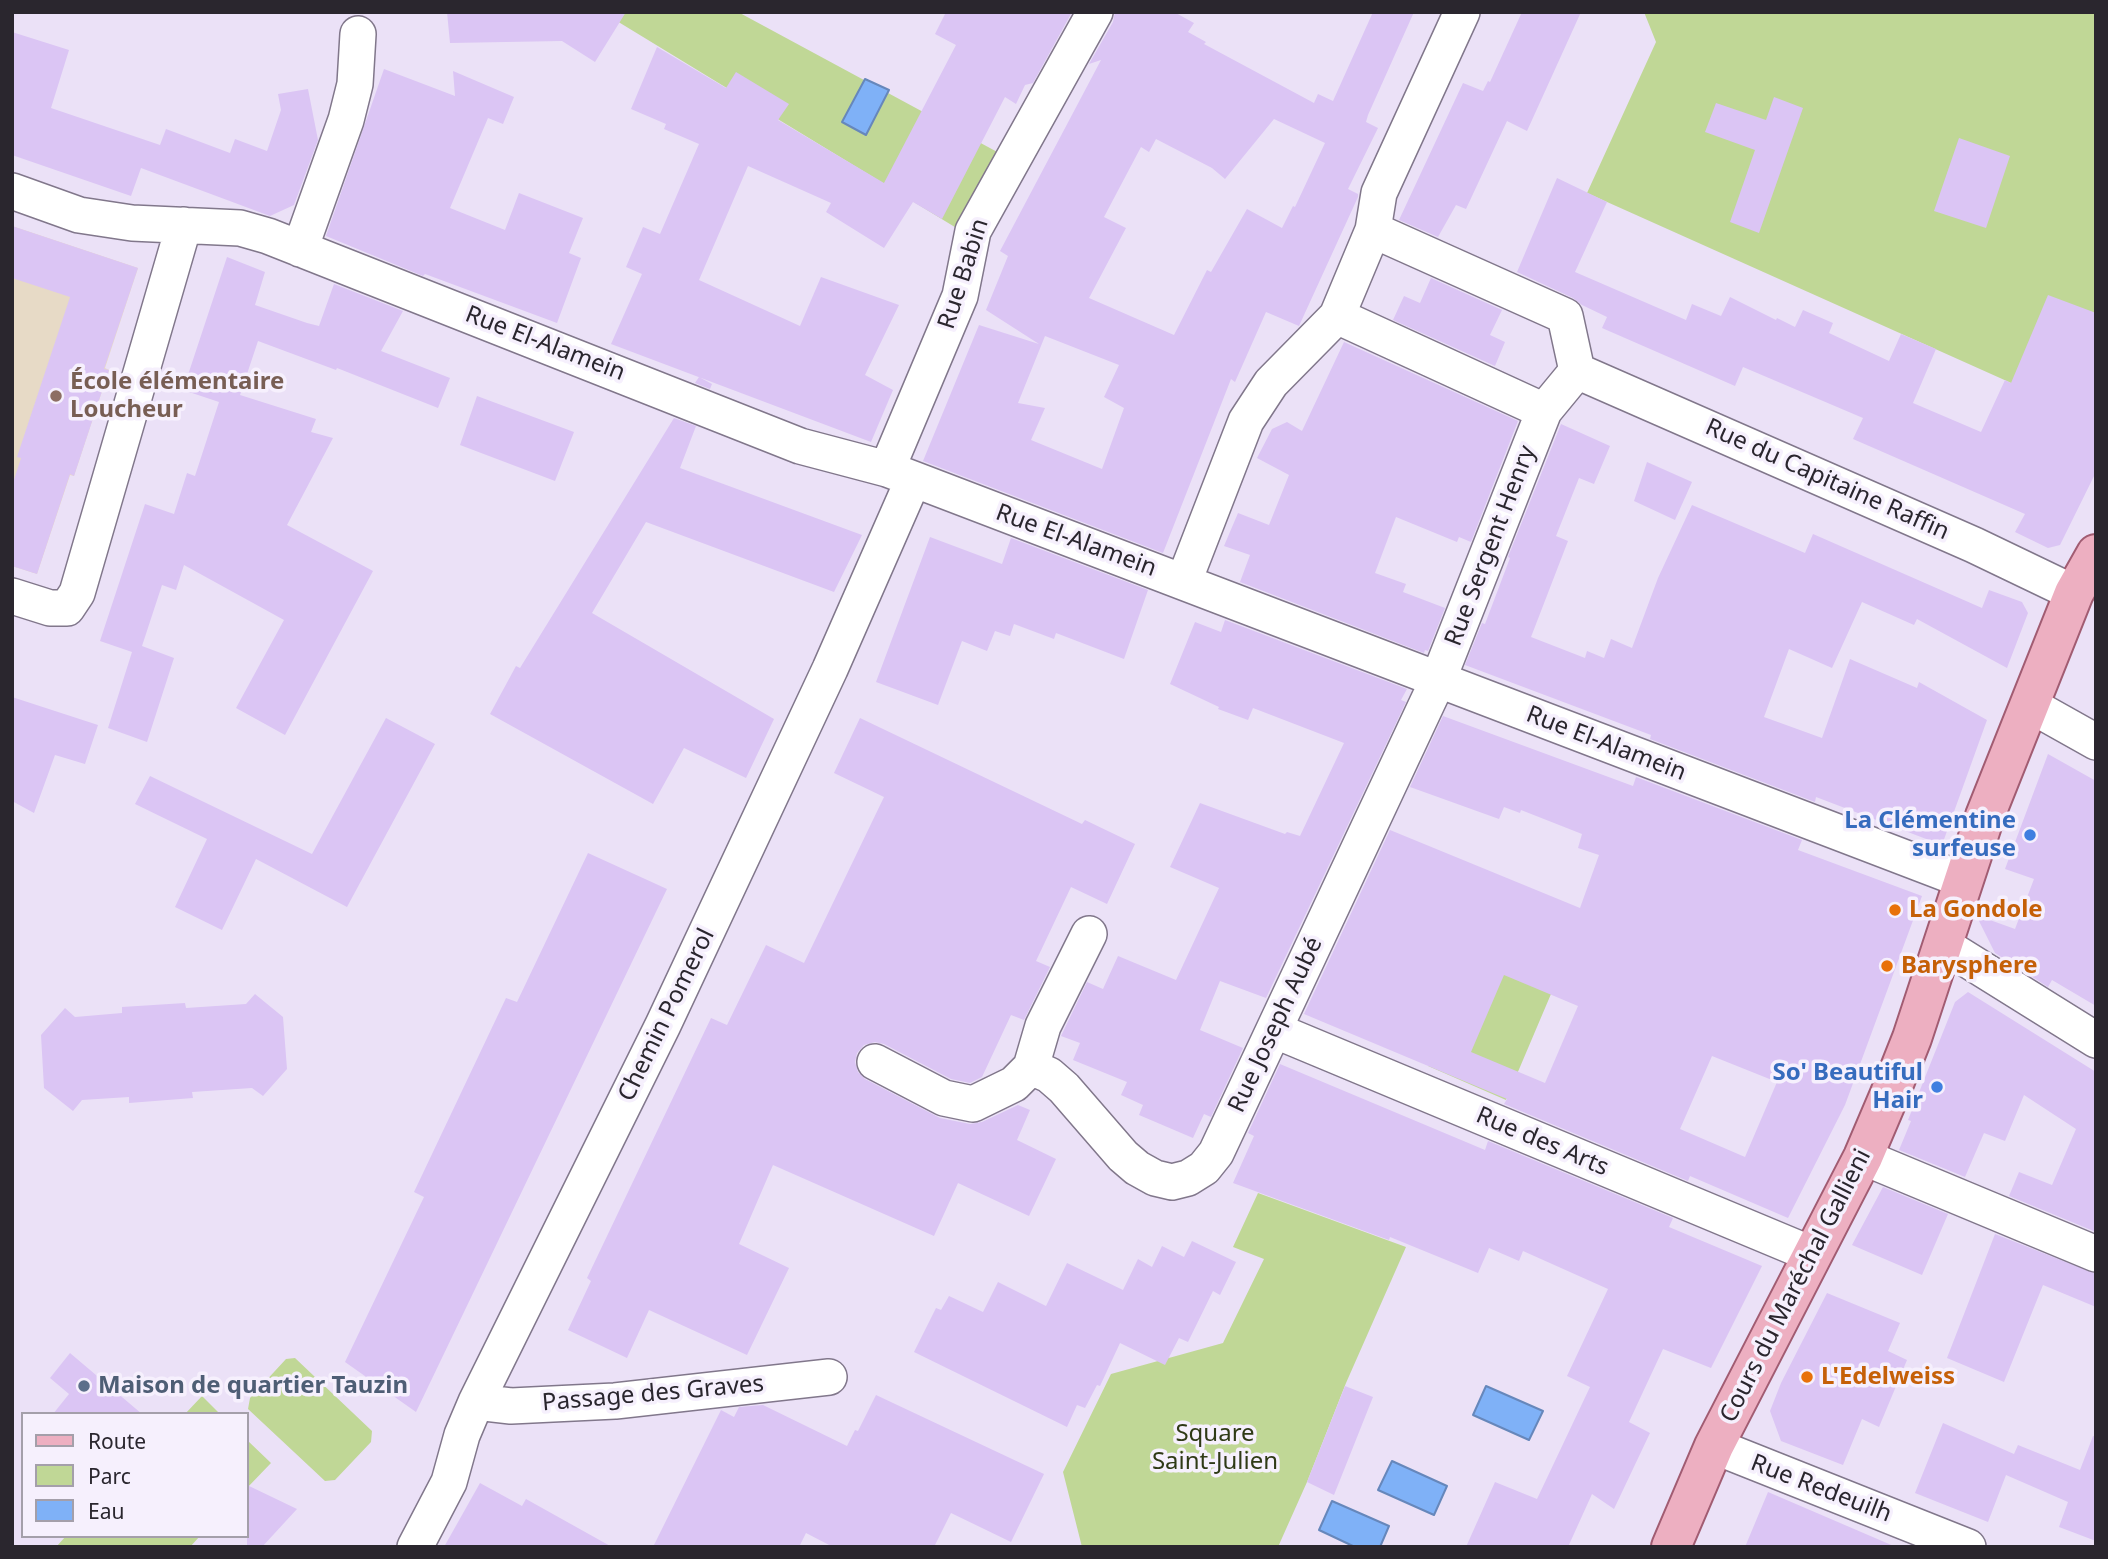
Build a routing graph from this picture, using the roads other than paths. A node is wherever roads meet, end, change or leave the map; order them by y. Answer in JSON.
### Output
{"nodes":[{"id":1,"x":1095,"y":12,"type":"edge"},
{"id":2,"x":1462,"y":12,"type":"edge"},
{"id":3,"x":358,"y":34,"type":"dead end"},
{"id":4,"x":12,"y":191,"type":"edge"},
{"id":5,"x":184,"y":225,"type":"junction"},
{"id":6,"x":1373,"y":230,"type":"junction"},
{"id":7,"x":300,"y":249,"type":"junction"},
{"id":8,"x":1337,"y":316,"type":"junction"},
{"id":9,"x":1577,"y":371,"type":"junction"},
{"id":10,"x":1544,"y":411,"type":"junction"},
{"id":11,"x":900,"y":475,"type":"junction"},
{"id":12,"x":2096,"y":554,"type":"edge"},
{"id":13,"x":1184,"y":581,"type":"junction"},
{"id":14,"x":2074,"y":593,"type":"junction"},
{"id":15,"x":12,"y":596,"type":"edge"},
{"id":16,"x":1438,"y":680,"type":"junction"},
{"id":17,"x":2030,"y":705,"type":"junction"},
{"id":18,"x":2096,"y":743,"type":"edge"},
{"id":19,"x":1963,"y":880,"type":"junction"},
{"id":20,"x":1088,"y":934,"type":"dead end"},
{"id":21,"x":1942,"y":944,"type":"junction"},
{"id":22,"x":1273,"y":1030,"type":"junction"},
{"id":23,"x":2096,"y":1040,"type":"edge"},
{"id":24,"x":875,"y":1062,"type":"dead end"},
{"id":25,"x":1031,"y":1067,"type":"junction"},
{"id":26,"x":1863,"y":1157,"type":"junction"},
{"id":27,"x":1811,"y":1254,"type":"junction"},
{"id":28,"x":2096,"y":1254,"type":"edge"},
{"id":29,"x":829,"y":1377,"type":"dead end"},
{"id":30,"x":477,"y":1402,"type":"junction"},
{"id":31,"x":1714,"y":1446,"type":"junction"},
{"id":32,"x":415,"y":1547,"type":"edge"},
{"id":33,"x":1671,"y":1547,"type":"edge"},
{"id":34,"x":1968,"y":1547,"type":"edge"}],
"edges":[{"from":1,"to":11,"type":"street","name":"Rue Babin"},
{"from":2,"to":6,"type":"street"},
{"from":3,"to":7,"type":"street"},
{"from":4,"to":5,"type":"street","name":"Rue El-Alamein"},
{"from":5,"to":7,"type":"street","name":"Rue El-Alamein"},
{"from":5,"to":15,"type":"street"},
{"from":6,"to":8,"type":"street"},
{"from":6,"to":9,"type":"street"},
{"from":7,"to":11,"type":"street","name":"Rue El-Alamein"},
{"from":8,"to":10,"type":"street"},
{"from":8,"to":13,"type":"street"},
{"from":9,"to":10,"type":"street","name":"Rue Sergent Henry"},
{"from":9,"to":14,"type":"street","name":"Rue du Capitaine Raffin"},
{"from":10,"to":16,"type":"street","name":"Rue Sergent Henry"},
{"from":11,"to":13,"type":"street","name":"Rue El-Alamein"},
{"from":11,"to":30,"type":"street","name":"Chemin Pomerol"},
{"from":12,"to":14,"type":"main road","name":"Cours du Maréchal Gallieni"},
{"from":13,"to":16,"type":"street","name":"Rue El-Alamein"},
{"from":14,"to":17,"type":"main road","name":"Cours du Maréchal Gallieni"},
{"from":16,"to":19,"type":"street","name":"Rue El-Alamein"},
{"from":16,"to":22,"type":"street","name":"Rue Joseph Aubé"},
{"from":17,"to":18,"type":"street"},
{"from":17,"to":19,"type":"main road","name":"Cours du Maréchal Gallieni"},
{"from":19,"to":21,"type":"main road","name":"Cours du Maréchal Gallieni"},
{"from":20,"to":25,"type":"street"},
{"from":21,"to":23,"type":"street"},
{"from":21,"to":26,"type":"main road","name":"Cours du Maréchal Gallieni"},
{"from":22,"to":25,"type":"street","name":"Rue Joseph Aubé"},
{"from":22,"to":27,"type":"street","name":"Rue des Arts"},
{"from":24,"to":25,"type":"street"},
{"from":26,"to":27,"type":"main road","name":"Cours du Maréchal Gallieni"},
{"from":26,"to":28,"type":"street"},
{"from":27,"to":31,"type":"main road","name":"Cours du Maréchal Gallieni"},
{"from":29,"to":30,"type":"street","name":"Passage des Graves"},
{"from":30,"to":32,"type":"street","name":"Chemin Pomerol"},
{"from":31,"to":33,"type":"main road","name":"Cours du Maréchal Gallieni"},
{"from":31,"to":34,"type":"street","name":"Rue Redeuilh"}]}
